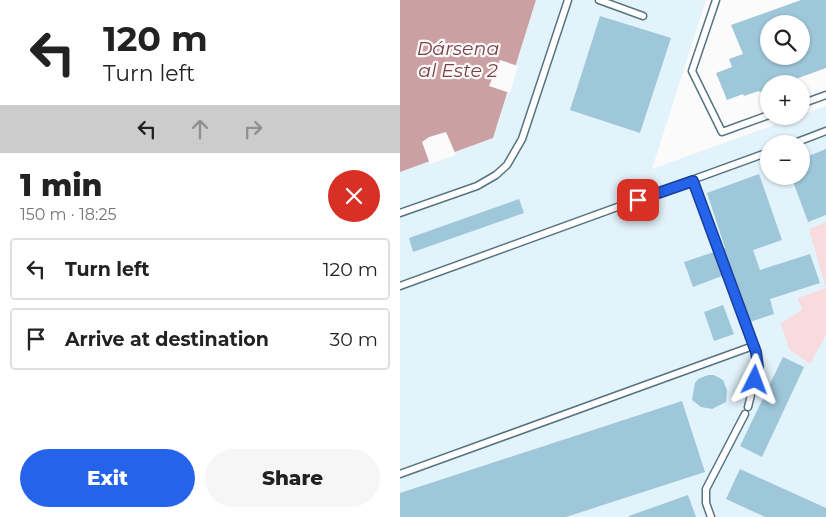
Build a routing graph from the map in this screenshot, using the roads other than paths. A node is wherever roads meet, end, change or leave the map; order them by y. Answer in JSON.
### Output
{"nodes":[{"id":1,"x":568,"y":0,"type":"edge"},
{"id":2,"x":599,"y":0,"type":"edge"},
{"id":3,"x":716,"y":0,"type":"edge"},
{"id":4,"x":643,"y":16,"type":"dead end"},
{"id":5,"x":826,"y":95,"type":"edge"},
{"id":6,"x":810,"y":101,"type":"edge"},
{"id":7,"x":760,"y":118,"type":"edge"},
{"id":8,"x":826,"y":131,"type":"edge"},
{"id":9,"x":810,"y":137,"type":"edge"},
{"id":10,"x":760,"y":155,"type":"edge"},
{"id":11,"x":693,"y":181,"type":"junction"},
{"id":12,"x":400,"y":213,"type":"edge"},
{"id":13,"x":400,"y":286,"type":"edge"},
{"id":14,"x":753,"y":346,"type":"junction"},
{"id":15,"x":748,"y":407,"type":"dead end"},
{"id":16,"x":745,"y":414,"type":"dead end"},
{"id":17,"x":400,"y":474,"type":"edge"},
{"id":18,"x":711,"y":517,"type":"edge"}],
"edges":[{"from":1,"to":12,"type":"lane"},
{"from":2,"to":4,"type":"lane"},
{"from":3,"to":7,"type":"lane"},
{"from":5,"to":6,"type":"lane"},
{"from":8,"to":9,"type":"lane"},
{"from":10,"to":11,"type":"lane"},
{"from":11,"to":13,"type":"lane"},
{"from":11,"to":14,"type":"lane"},
{"from":14,"to":15,"type":"lane"},
{"from":14,"to":17,"type":"lane"},
{"from":16,"to":18,"type":"lane"}]}
